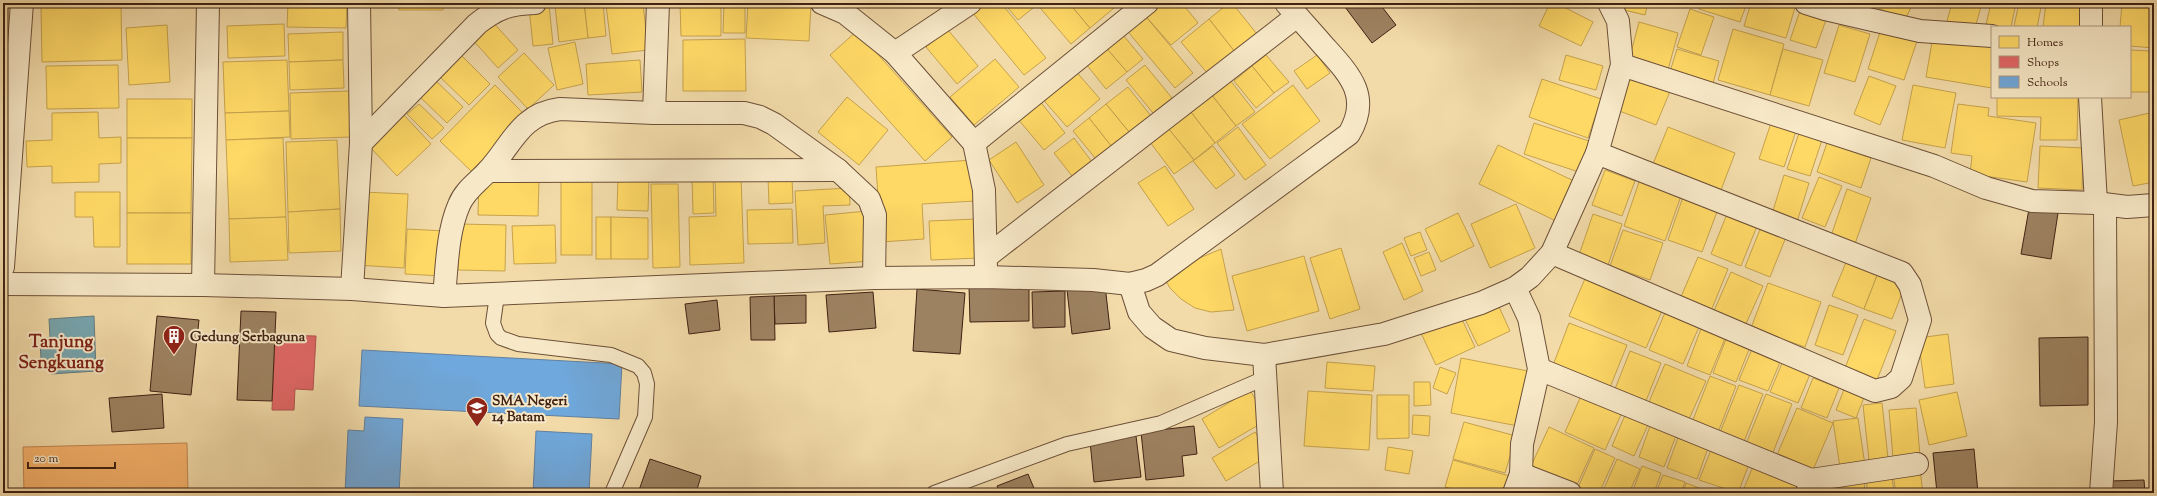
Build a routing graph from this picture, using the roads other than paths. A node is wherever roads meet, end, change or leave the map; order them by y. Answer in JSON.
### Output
{"nodes":[{"id":1,"x":22,"y":3,"type":"edge"},
{"id":2,"x":208,"y":3,"type":"edge"},
{"id":3,"x":359,"y":3,"type":"edge"},
{"id":4,"x":535,"y":3,"type":"edge"},
{"id":5,"x":658,"y":3,"type":"edge"},
{"id":6,"x":822,"y":3,"type":"edge"},
{"id":7,"x":970,"y":3,"type":"edge"},
{"id":8,"x":1147,"y":3,"type":"edge"},
{"id":9,"x":1609,"y":3,"type":"edge"},
{"id":10,"x":1806,"y":3,"type":"edge"},
{"id":11,"x":2091,"y":3,"type":"edge"},
{"id":12,"x":1291,"y":9,"type":"edge"},
{"id":13,"x":2091,"y":26,"type":"edge"},
{"id":14,"x":1991,"y":36,"type":"edge"},
{"id":15,"x":895,"y":53,"type":"junction"},
{"id":16,"x":1622,"y":65,"type":"junction"},
{"id":17,"x":2090,"y":98,"type":"edge"},
{"id":18,"x":654,"y":113,"type":"junction"},
{"id":19,"x":361,"y":143,"type":"junction"},
{"id":20,"x":974,"y":143,"type":"junction"},
{"id":21,"x":1597,"y":153,"type":"junction"},
{"id":22,"x":838,"y":170,"type":"junction"},
{"id":23,"x":488,"y":171,"type":"junction"},
{"id":24,"x":2100,"y":204,"type":"junction"},
{"id":25,"x":2154,"y":205,"type":"edge"},
{"id":26,"x":1552,"y":253,"type":"junction"},
{"id":27,"x":3,"y":267,"type":"edge"},
{"id":28,"x":986,"y":267,"type":"junction"},
{"id":29,"x":874,"y":278,"type":"junction"},
{"id":30,"x":3,"y":284,"type":"edge"},
{"id":31,"x":203,"y":284,"type":"junction"},
{"id":32,"x":1130,"y":284,"type":"junction"},
{"id":33,"x":1515,"y":288,"type":"junction"},
{"id":34,"x":352,"y":289,"type":"junction"},
{"id":35,"x":497,"y":295,"type":"junction"},
{"id":36,"x":444,"y":296,"type":"junction"},
{"id":37,"x":1264,"y":355,"type":"junction"},
{"id":38,"x":1539,"y":369,"type":"junction"},
{"id":39,"x":1265,"y":378,"type":"junction"},
{"id":40,"x":1917,"y":464,"type":"dead end"},
{"id":41,"x":1517,"y":483,"type":"edge"},
{"id":42,"x":1809,"y":487,"type":"edge"},
{"id":43,"x":612,"y":493,"type":"edge"},
{"id":44,"x":934,"y":493,"type":"edge"},
{"id":45,"x":1272,"y":493,"type":"edge"},
{"id":46,"x":1570,"y":493,"type":"edge"},
{"id":47,"x":2101,"y":493,"type":"edge"}],
"edges":[{"from":1,"to":27,"type":"street"},
{"from":2,"to":31,"type":"street"},
{"from":3,"to":19,"type":"street"},
{"from":4,"to":19,"type":"street"},
{"from":5,"to":18,"type":"street"},
{"from":6,"to":15,"type":"street"},
{"from":7,"to":15,"type":"street"},
{"from":8,"to":20,"type":"street"},
{"from":9,"to":16,"type":"street"},
{"from":10,"to":14,"type":"street"},
{"from":11,"to":13,"type":"street"},
{"from":12,"to":28,"type":"street"},
{"from":12,"to":32,"type":"street"},
{"from":15,"to":20,"type":"street"},
{"from":16,"to":21,"type":"street"},
{"from":16,"to":24,"type":"street"},
{"from":17,"to":24,"type":"street"},
{"from":18,"to":22,"type":"street"},
{"from":18,"to":23,"type":"street"},
{"from":19,"to":34,"type":"street"},
{"from":20,"to":28,"type":"street"},
{"from":21,"to":26,"type":"street"},
{"from":21,"to":26,"type":"street"},
{"from":22,"to":23,"type":"street"},
{"from":22,"to":29,"type":"street"},
{"from":23,"to":36,"type":"street"},
{"from":24,"to":25,"type":"street"},
{"from":24,"to":47,"type":"street"},
{"from":26,"to":33,"type":"street"},
{"from":28,"to":29,"type":"street"},
{"from":28,"to":32,"type":"street"},
{"from":29,"to":35,"type":"street"},
{"from":30,"to":31,"type":"street"},
{"from":31,"to":34,"type":"street"},
{"from":32,"to":37,"type":"street"},
{"from":33,"to":37,"type":"street"},
{"from":33,"to":38,"type":"street"},
{"from":34,"to":36,"type":"street"},
{"from":35,"to":36,"type":"street"},
{"from":35,"to":43,"type":"lane"},
{"from":37,"to":39,"type":"street"},
{"from":38,"to":41,"type":"street"},
{"from":38,"to":42,"type":"street"},
{"from":39,"to":44,"type":"lane"},
{"from":39,"to":45,"type":"street"},
{"from":40,"to":42,"type":"street"},
{"from":41,"to":46,"type":"street"}]}
